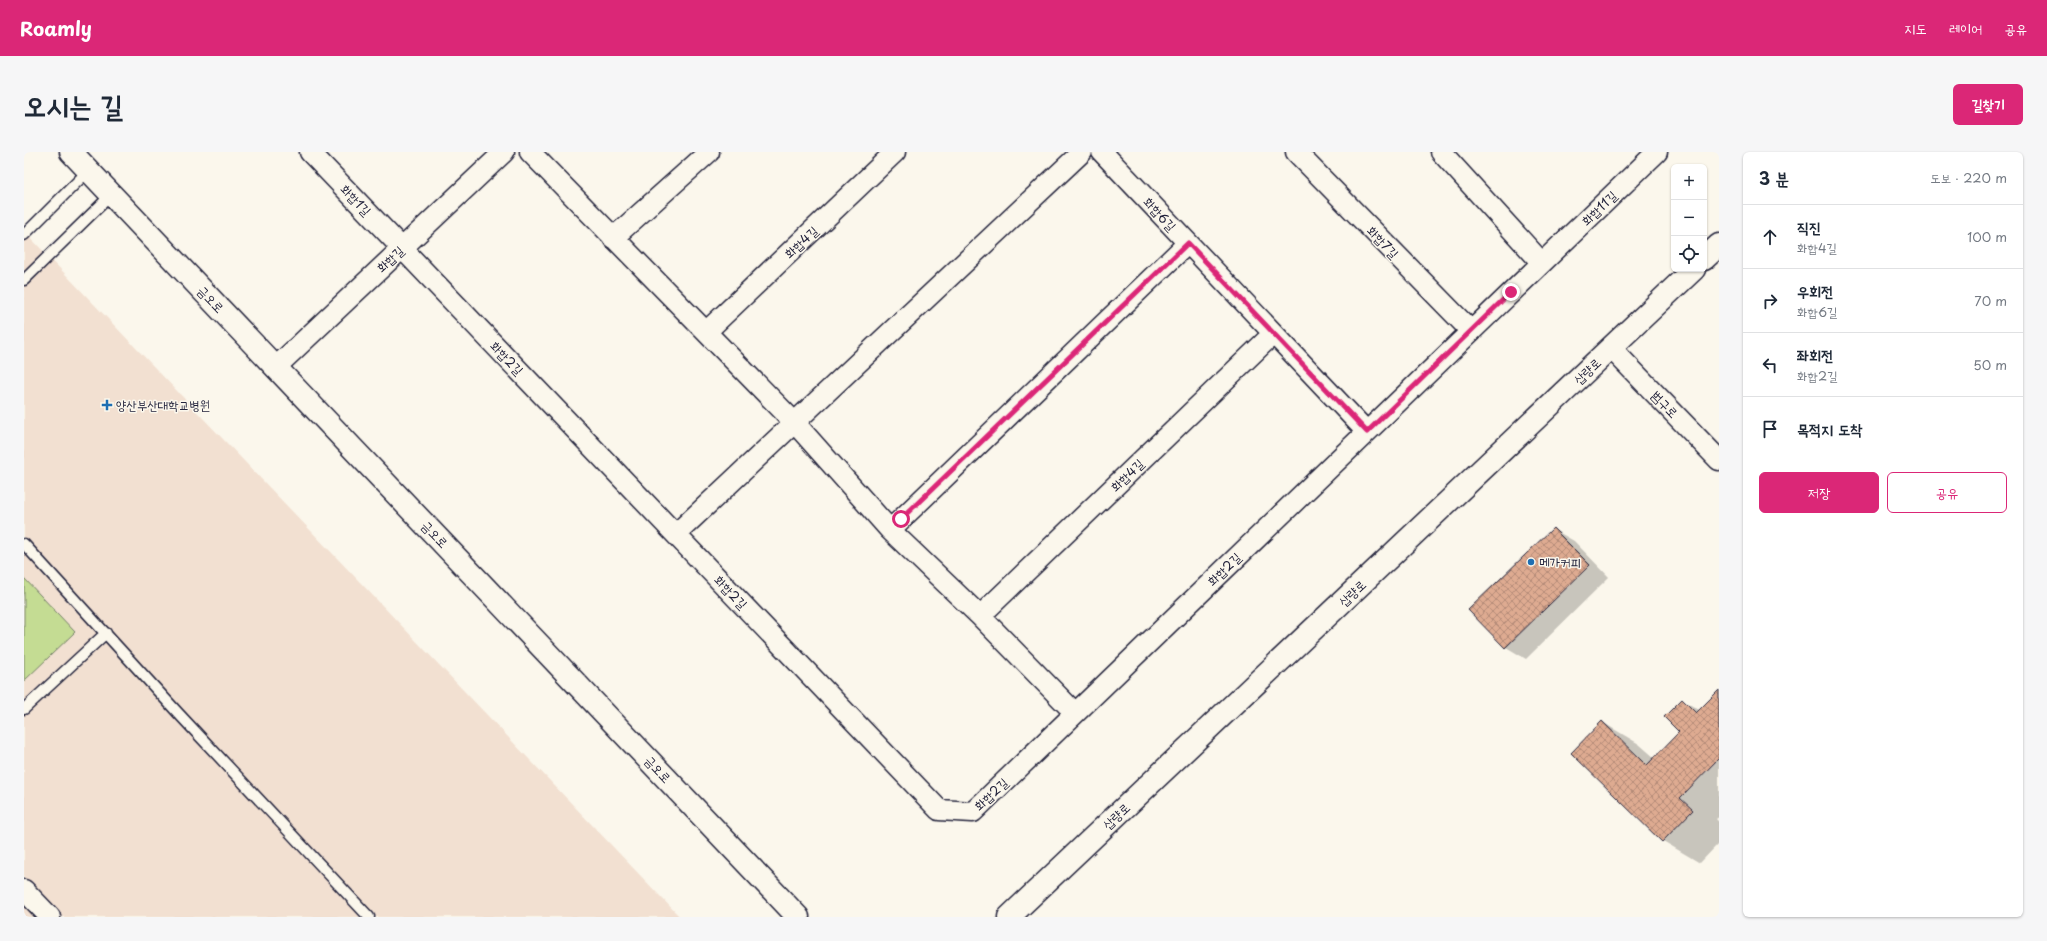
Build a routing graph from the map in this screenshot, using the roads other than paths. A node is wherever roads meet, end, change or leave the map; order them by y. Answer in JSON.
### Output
{"nodes":[{"id":1,"x":71,"y":152,"type":"edge"},
{"id":2,"x":310,"y":152,"type":"edge"},
{"id":3,"x":504,"y":152,"type":"edge"},
{"id":4,"x":530,"y":152,"type":"edge"},
{"id":5,"x":709,"y":152,"type":"edge"},
{"id":6,"x":895,"y":152,"type":"edge"},
{"id":7,"x":1082,"y":152,"type":"edge"},
{"id":8,"x":1102,"y":152,"type":"edge"},
{"id":9,"x":1296,"y":152,"type":"edge"},
{"id":10,"x":1441,"y":152,"type":"edge"},
{"id":11,"x":1657,"y":152,"type":"edge"},
{"id":12,"x":88,"y":171,"type":"junction"},
{"id":13,"x":111,"y":195,"type":"junction"},
{"id":14,"x":24,"y":235,"type":"edge"},
{"id":15,"x":613,"y":238,"type":"junction"},
{"id":16,"x":1188,"y":243,"type":"junction"},
{"id":17,"x":1719,"y":245,"type":"edge"},
{"id":18,"x":402,"y":248,"type":"junction"},
{"id":19,"x":1707,"y":256,"type":"edge"},
{"id":20,"x":1542,"y":263,"type":"junction"},
{"id":21,"x":1691,"y":272,"type":"edge"},
{"id":22,"x":24,"y":280,"type":"edge"},
{"id":23,"x":706,"y":331,"type":"junction"},
{"id":24,"x":1471,"y":331,"type":"junction"},
{"id":25,"x":1273,"y":334,"type":"junction"},
{"id":26,"x":1611,"y":348,"type":"junction"},
{"id":27,"x":276,"y":367,"type":"junction"},
{"id":28,"x":794,"y":422,"type":"junction"},
{"id":29,"x":1367,"y":432,"type":"junction"},
{"id":30,"x":1719,"y":460,"type":"edge"},
{"id":31,"x":890,"y":530,"type":"junction"},
{"id":32,"x":676,"y":534,"type":"junction"},
{"id":33,"x":24,"y":544,"type":"edge"},
{"id":34,"x":980,"y":616,"type":"junction"},
{"id":35,"x":106,"y":633,"type":"junction"},
{"id":36,"x":24,"y":709,"type":"edge"},
{"id":37,"x":1075,"y":713,"type":"junction"},
{"id":38,"x":24,"y":890,"type":"edge"},
{"id":39,"x":50,"y":917,"type":"edge"},
{"id":40,"x":369,"y":917,"type":"edge"},
{"id":41,"x":798,"y":917,"type":"edge"},
{"id":42,"x":1009,"y":917,"type":"edge"}],
"edges":[{"from":1,"to":12,"type":"main road","name":"금오로"},
{"from":2,"to":18,"type":"street","name":"화합1길"},
{"from":3,"to":18,"type":"street","name":"화합길"},
{"from":4,"to":15,"type":"street"},
{"from":5,"to":15,"type":"street"},
{"from":6,"to":23,"type":"street","name":"화합4길"},
{"from":7,"to":28,"type":"street"},
{"from":8,"to":16,"type":"street","name":"화합6길"},
{"from":9,"to":24,"type":"street","name":"화합7길"},
{"from":10,"to":20,"type":"street"},
{"from":11,"to":20,"type":"street","name":"화합11길"},
{"from":12,"to":13,"type":"main road","name":"금오로"},
{"from":12,"to":14,"type":"lane"},
{"from":13,"to":22,"type":"lane"},
{"from":13,"to":27,"type":"main road","name":"금오로"},
{"from":15,"to":23,"type":"street"},
{"from":16,"to":25,"type":"street","name":"화합6길"},
{"from":16,"to":31,"type":"street"},
{"from":17,"to":19,"type":"main road"},
{"from":18,"to":27,"type":"street","name":"화합길"},
{"from":18,"to":32,"type":"street","name":"화합2길"},
{"from":20,"to":24,"type":"street","name":"화합2길"},
{"from":21,"to":26,"type":"main road","name":"삽량로"},
{"from":23,"to":28,"type":"street"},
{"from":24,"to":29,"type":"street","name":"화합2길"},
{"from":25,"to":29,"type":"street","name":"화합6길"},
{"from":25,"to":34,"type":"street","name":"화합4길"},
{"from":26,"to":30,"type":"street","name":"범구로"},
{"from":26,"to":42,"type":"main road","name":"삽량로"},
{"from":27,"to":41,"type":"main road","name":"금오로"},
{"from":28,"to":31,"type":"street"},
{"from":28,"to":32,"type":"street"},
{"from":29,"to":37,"type":"street","name":"화합2길"},
{"from":31,"to":34,"type":"street"},
{"from":32,"to":37,"type":"street","name":"화합2길"},
{"from":33,"to":35,"type":"lane"},
{"from":34,"to":37,"type":"street"},
{"from":35,"to":36,"type":"lane"},
{"from":35,"to":40,"type":"lane"},
{"from":38,"to":39,"type":"street"}]}
